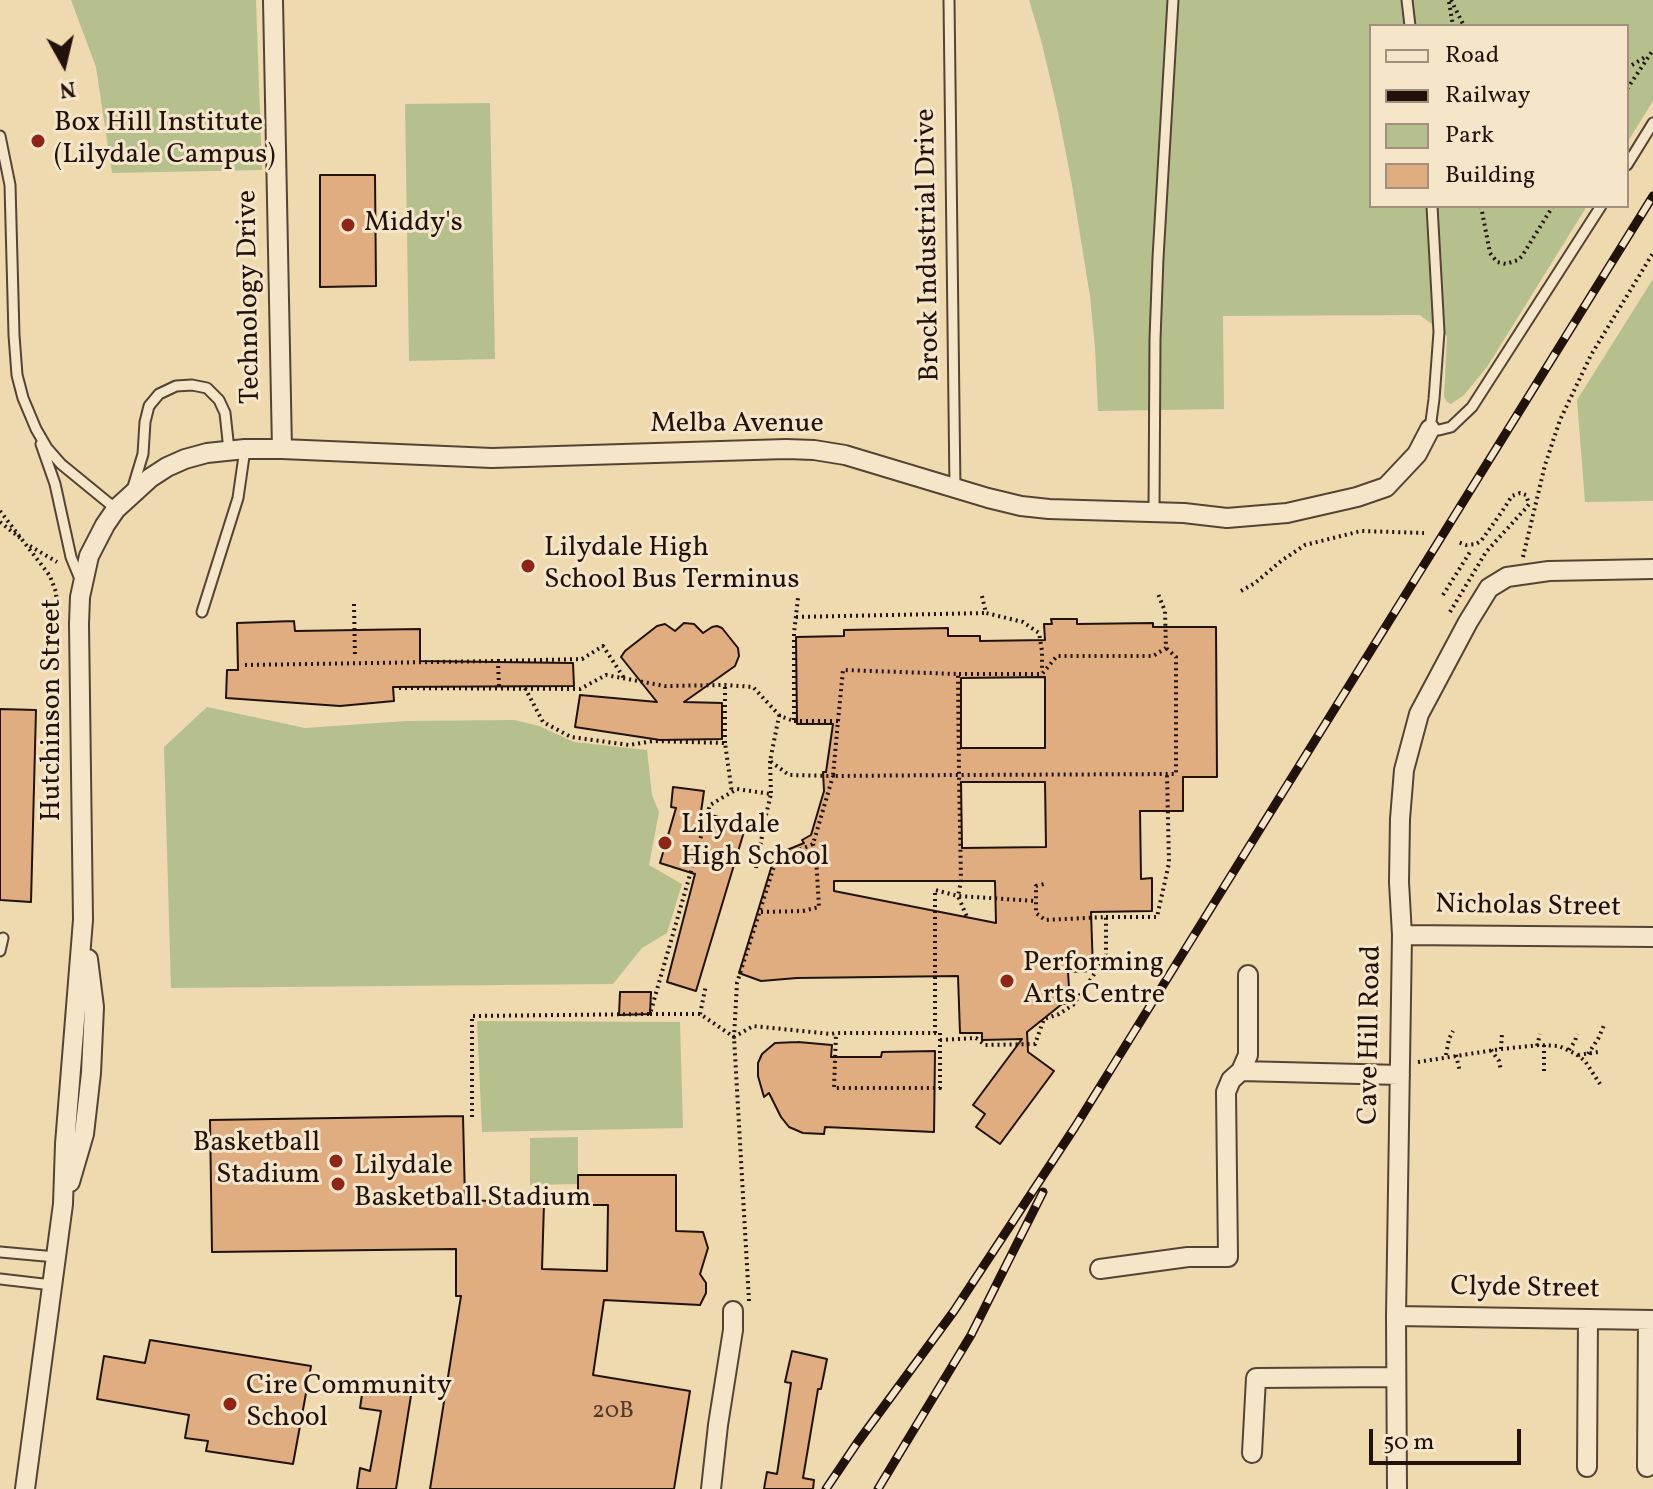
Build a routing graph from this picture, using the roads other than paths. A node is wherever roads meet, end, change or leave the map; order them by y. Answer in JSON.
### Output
{"nodes":[{"id":1,"x":273,"y":0,"type":"edge"},
{"id":2,"x":949,"y":0,"type":"edge"},
{"id":3,"x":1173,"y":0,"type":"edge"},
{"id":4,"x":1407,"y":0,"type":"edge"},
{"id":5,"x":1410,"y":24,"type":"edge"},
{"id":6,"x":1653,"y":123,"type":"edge"},
{"id":7,"x":0,"y":136,"type":"edge"},
{"id":8,"x":1629,"y":162,"type":"edge"},
{"id":9,"x":1432,"y":208,"type":"edge"},
{"id":10,"x":1600,"y":208,"type":"edge"},
{"id":11,"x":36,"y":429,"type":"junction"},
{"id":12,"x":1430,"y":429,"type":"junction"},
{"id":13,"x":282,"y":449,"type":"junction"},
{"id":14,"x":237,"y":450,"type":"junction"},
{"id":15,"x":955,"y":489,"type":"junction"},
{"id":16,"x":131,"y":494,"type":"junction"},
{"id":17,"x":116,"y":509,"type":"junction"},
{"id":18,"x":1154,"y":511,"type":"junction"},
{"id":19,"x":1653,"y":569,"type":"edge"},
{"id":20,"x":82,"y":584,"type":"junction"},
{"id":21,"x":202,"y":612,"type":"dead end"},
{"id":22,"x":83,"y":920,"type":"junction"},
{"id":23,"x":1402,"y":935,"type":"junction"},
{"id":24,"x":1653,"y":937,"type":"edge"},
{"id":25,"x":3,"y":938,"type":"dead end"},
{"id":26,"x":0,"y":951,"type":"edge"},
{"id":27,"x":1248,"y":975,"type":"dead end"},
{"id":28,"x":1241,"y":1071,"type":"junction"},
{"id":29,"x":1400,"y":1071,"type":"junction"},
{"id":30,"x":91,"y":1073,"type":"junction"},
{"id":31,"x":72,"y":1074,"type":"junction"},
{"id":32,"x":63,"y":1204,"type":"junction"},
{"id":33,"x":0,"y":1252,"type":"edge"},
{"id":34,"x":56,"y":1257,"type":"junction"},
{"id":35,"x":1100,"y":1269,"type":"dead end"},
{"id":36,"x":0,"y":1279,"type":"edge"},
{"id":37,"x":52,"y":1285,"type":"junction"},
{"id":38,"x":741,"y":1311,"type":"road end"},
{"id":39,"x":1396,"y":1316,"type":"junction"},
{"id":40,"x":1588,"y":1319,"type":"junction"},
{"id":41,"x":1651,"y":1320,"type":"edge"},
{"id":42,"x":1396,"y":1377,"type":"junction"},
{"id":43,"x":1252,"y":1453,"type":"dead end"},
{"id":44,"x":1587,"y":1467,"type":"dead end"},
{"id":45,"x":1647,"y":1467,"type":"dead end"},
{"id":46,"x":25,"y":1489,"type":"edge"},
{"id":47,"x":711,"y":1489,"type":"edge"},
{"id":48,"x":1397,"y":1489,"type":"edge"}],
"edges":[{"from":1,"to":13,"type":"street","name":"Technology Drive"},
{"from":2,"to":15,"type":"lane","name":"Brock Industrial Drive"},
{"from":3,"to":18,"type":"lane"},
{"from":4,"to":5,"type":"lane"},
{"from":6,"to":8,"type":"lane"},
{"from":7,"to":11,"type":"lane"},
{"from":9,"to":12,"type":"lane"},
{"from":10,"to":12,"type":"lane"},
{"from":11,"to":17,"type":"lane"},
{"from":11,"to":20,"type":"lane"},
{"from":12,"to":18,"type":"street","name":"Melba Avenue"},
{"from":13,"to":14,"type":"street","name":"Melba Avenue"},
{"from":13,"to":15,"type":"street","name":"Melba Avenue"},
{"from":14,"to":16,"type":"street","name":"Melba Avenue"},
{"from":14,"to":16,"type":"lane"},
{"from":14,"to":21,"type":"lane"},
{"from":15,"to":18,"type":"street","name":"Melba Avenue"},
{"from":16,"to":17,"type":"street","name":"Melba Avenue"},
{"from":17,"to":20,"type":"street","name":"Hutchinson Street"},
{"from":19,"to":23,"type":"street","name":"Cave Hill Road"},
{"from":20,"to":22,"type":"street","name":"Hutchinson Street"},
{"from":22,"to":30,"type":"street","name":"Hutchinson Street"},
{"from":22,"to":31,"type":"street","name":"Hutchinson Street"},
{"from":23,"to":24,"type":"street","name":"Nicholas Street"},
{"from":23,"to":29,"type":"street","name":"Cave Hill Road"},
{"from":25,"to":26,"type":"lane"},
{"from":27,"to":28,"type":"street"},
{"from":28,"to":29,"type":"street"},
{"from":28,"to":35,"type":"street"},
{"from":29,"to":39,"type":"street","name":"Cave Hill Road"},
{"from":30,"to":31,"type":"street"},
{"from":30,"to":32,"type":"street","name":"Hutchinson Street"},
{"from":31,"to":32,"type":"street","name":"Hutchinson Street"},
{"from":32,"to":34,"type":"street","name":"Hutchinson Street"},
{"from":33,"to":34,"type":"lane"},
{"from":34,"to":37,"type":"street","name":"Hutchinson Street"},
{"from":36,"to":37,"type":"lane"},
{"from":37,"to":46,"type":"street","name":"Hutchinson Street"},
{"from":38,"to":47,"type":"street"},
{"from":39,"to":40,"type":"street","name":"Clyde Street"},
{"from":39,"to":42,"type":"street","name":"Cave Hill Road"},
{"from":40,"to":41,"type":"street","name":"Clyde Street"},
{"from":40,"to":44,"type":"street"},
{"from":41,"to":45,"type":"street"},
{"from":42,"to":43,"type":"street"},
{"from":42,"to":48,"type":"street","name":"Cave Hill Road"}]}
